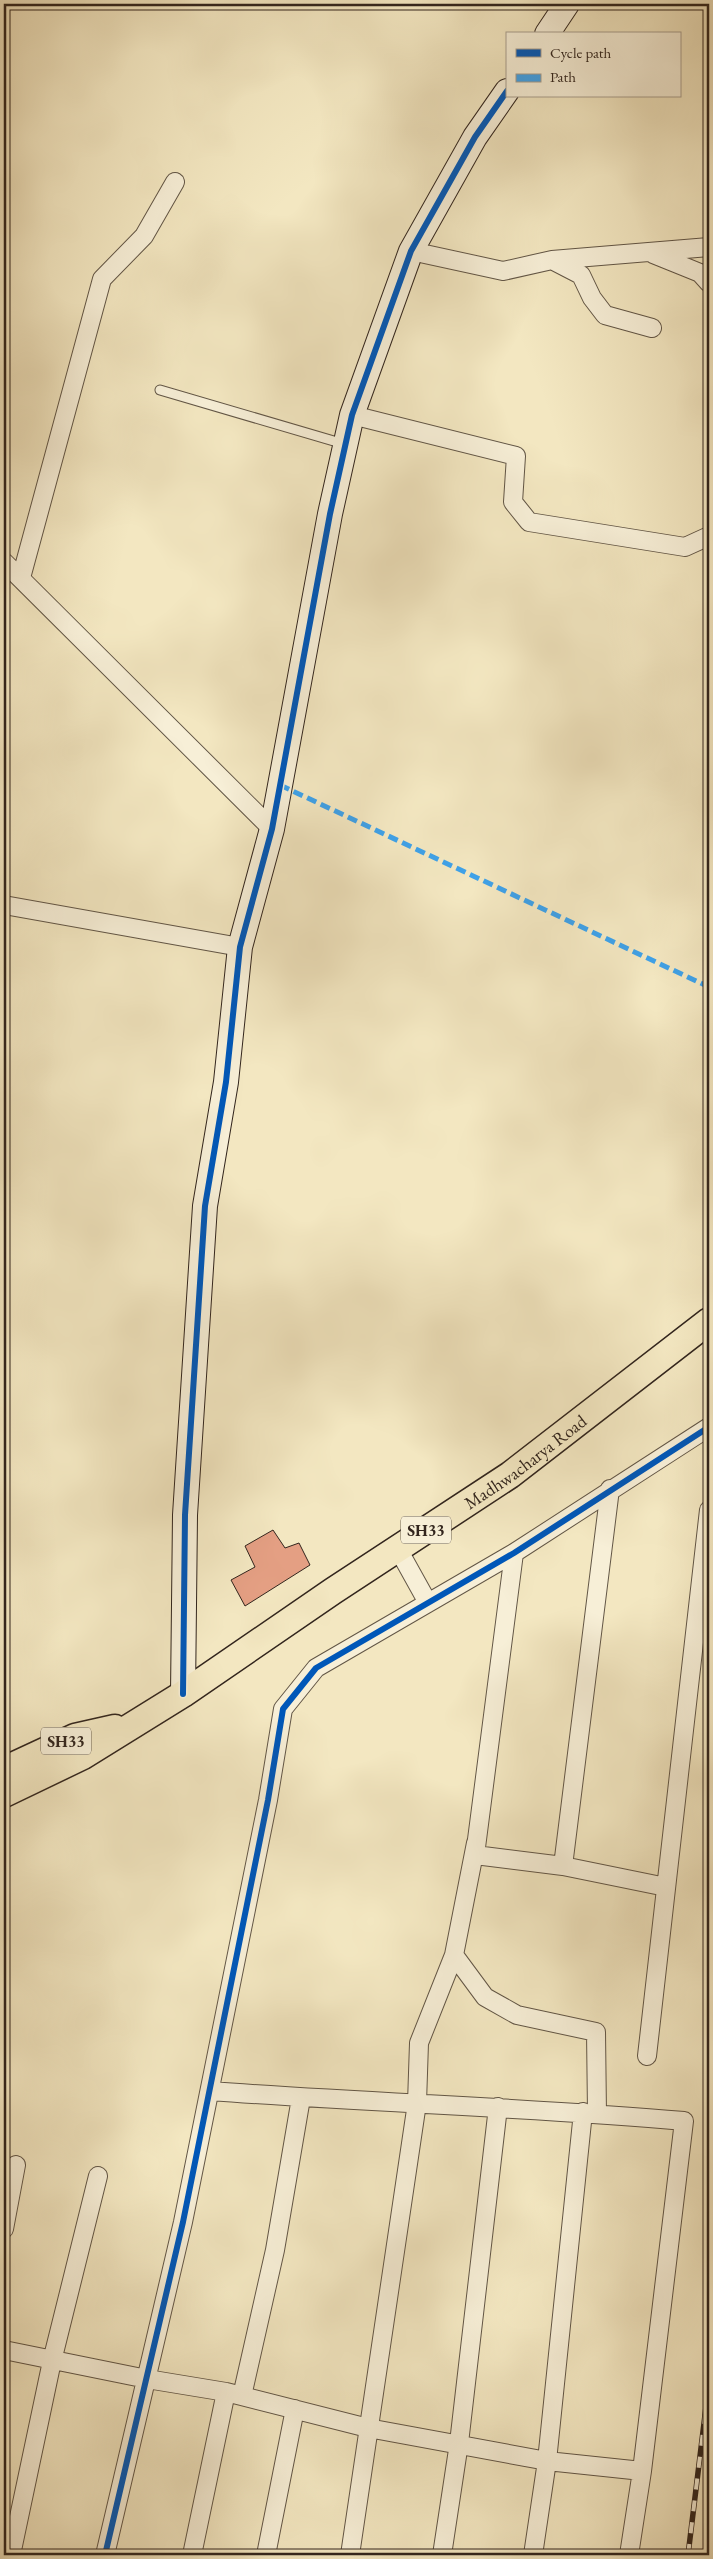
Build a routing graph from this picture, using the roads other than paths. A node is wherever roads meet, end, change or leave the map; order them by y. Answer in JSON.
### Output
{"nodes":[{"id":1,"x":567,"y":4,"type":"edge"},
{"id":2,"x":548,"y":32,"type":"edge"},
{"id":3,"x":506,"y":92,"type":"edge"},
{"id":4,"x":175,"y":182,"type":"dead end"},
{"id":5,"x":709,"y":247,"type":"edge"},
{"id":6,"x":411,"y":251,"type":"junction"},
{"id":7,"x":650,"y":253,"type":"junction"},
{"id":8,"x":552,"y":260,"type":"junction"},
{"id":9,"x":709,"y":282,"type":"edge"},
{"id":10,"x":652,"y":328,"type":"dead end"},
{"id":11,"x":160,"y":390,"type":"dead end"},
{"id":12,"x":352,"y":416,"type":"junction"},
{"id":13,"x":347,"y":445,"type":"junction"},
{"id":14,"x":709,"y":536,"type":"edge"},
{"id":15,"x":4,"y":562,"type":"edge"},
{"id":16,"x":20,"y":578,"type":"junction"},
{"id":17,"x":272,"y":829,"type":"junction"},
{"id":18,"x":4,"y":904,"type":"edge"},
{"id":19,"x":240,"y":947,"type":"junction"},
{"id":20,"x":709,"y":1321,"type":"edge"},
{"id":21,"x":709,"y":1427,"type":"edge"},
{"id":22,"x":610,"y":1489,"type":"junction"},
{"id":23,"x":709,"y":1510,"type":"edge"},
{"id":24,"x":398,"y":1549,"type":"junction"},
{"id":25,"x":514,"y":1553,"type":"junction"},
{"id":26,"x":428,"y":1603,"type":"junction"},
{"id":27,"x":183,"y":1694,"type":"junction"},
{"id":28,"x":133,"y":1724,"type":"junction"},
{"id":29,"x":4,"y":1770,"type":"edge"},
{"id":30,"x":4,"y":1794,"type":"edge"},
{"id":31,"x":476,"y":1843,"type":"junction"},
{"id":32,"x":563,"y":1866,"type":"junction"},
{"id":33,"x":666,"y":1887,"type":"junction"},
{"id":34,"x":454,"y":1955,"type":"junction"},
{"id":35,"x":647,"y":2056,"type":"dead end"},
{"id":36,"x":210,"y":2091,"type":"junction"},
{"id":37,"x":301,"y":2098,"type":"junction"},
{"id":38,"x":417,"y":2103,"type":"junction"},
{"id":39,"x":498,"y":2107,"type":"junction"},
{"id":40,"x":590,"y":2113,"type":"junction"},
{"id":41,"x":16,"y":2165,"type":"dead end"},
{"id":42,"x":98,"y":2176,"type":"dead end"},
{"id":43,"x":4,"y":2229,"type":"edge"},
{"id":44,"x":4,"y":2350,"type":"edge"},
{"id":45,"x":52,"y":2361,"type":"junction"},
{"id":46,"x":147,"y":2379,"type":"junction"},
{"id":47,"x":234,"y":2394,"type":"junction"},
{"id":48,"x":295,"y":2409,"type":"junction"},
{"id":49,"x":368,"y":2428,"type":"junction"},
{"id":50,"x":459,"y":2443,"type":"junction"},
{"id":51,"x":547,"y":2461,"type":"junction"},
{"id":52,"x":642,"y":2471,"type":"junction"},
{"id":53,"x":11,"y":2555,"type":"edge"},
{"id":54,"x":105,"y":2555,"type":"edge"},
{"id":55,"x":192,"y":2555,"type":"edge"},
{"id":56,"x":266,"y":2555,"type":"edge"},
{"id":57,"x":350,"y":2555,"type":"edge"},
{"id":58,"x":442,"y":2555,"type":"edge"},
{"id":59,"x":533,"y":2555,"type":"edge"},
{"id":60,"x":629,"y":2555,"type":"edge"}],
"edges":[{"from":1,"to":2,"type":"street"},
{"from":3,"to":6,"type":"street"},
{"from":4,"to":16,"type":"street"},
{"from":5,"to":7,"type":"street"},
{"from":6,"to":8,"type":"street"},
{"from":6,"to":12,"type":"street"},
{"from":7,"to":8,"type":"street"},
{"from":7,"to":9,"type":"street"},
{"from":8,"to":10,"type":"street"},
{"from":11,"to":13,"type":"lane"},
{"from":12,"to":13,"type":"street"},
{"from":12,"to":14,"type":"street"},
{"from":13,"to":17,"type":"street"},
{"from":15,"to":16,"type":"street"},
{"from":16,"to":17,"type":"street"},
{"from":17,"to":19,"type":"street"},
{"from":18,"to":19,"type":"street"},
{"from":19,"to":27,"type":"street"},
{"from":20,"to":24,"type":"main road","name":"Madhwacharya Road","number":"SH33"},
{"from":21,"to":22,"type":"street"},
{"from":22,"to":25,"type":"street"},
{"from":22,"to":32,"type":"street"},
{"from":23,"to":33,"type":"street"},
{"from":24,"to":26,"type":"street"},
{"from":24,"to":27,"type":"main road","name":"Madhwacharya Road","number":"SH33"},
{"from":25,"to":26,"type":"street"},
{"from":25,"to":31,"type":"street"},
{"from":26,"to":36,"type":"street"},
{"from":27,"to":28,"type":"main road","name":"Madhwacharya Road","number":"SH33"},
{"from":28,"to":29,"type":"main road","name":"Madhwacharya Road","number":"SH33"},
{"from":28,"to":30,"type":"main road","name":"Madhwacharya Road"},
{"from":31,"to":32,"type":"street"},
{"from":31,"to":34,"type":"street"},
{"from":32,"to":33,"type":"street"},
{"from":33,"to":35,"type":"street"},
{"from":34,"to":38,"type":"street"},
{"from":34,"to":40,"type":"street"},
{"from":36,"to":37,"type":"street"},
{"from":36,"to":46,"type":"street"},
{"from":37,"to":38,"type":"street"},
{"from":37,"to":47,"type":"street"},
{"from":38,"to":39,"type":"street"},
{"from":38,"to":49,"type":"street"},
{"from":39,"to":40,"type":"street"},
{"from":39,"to":50,"type":"street"},
{"from":40,"to":51,"type":"street"},
{"from":40,"to":52,"type":"street"},
{"from":41,"to":43,"type":"street"},
{"from":42,"to":45,"type":"street"},
{"from":44,"to":45,"type":"street"},
{"from":45,"to":46,"type":"street"},
{"from":45,"to":53,"type":"street"},
{"from":46,"to":47,"type":"street"},
{"from":46,"to":54,"type":"street"},
{"from":47,"to":48,"type":"street"},
{"from":47,"to":55,"type":"street"},
{"from":48,"to":49,"type":"street"},
{"from":48,"to":56,"type":"street"},
{"from":49,"to":50,"type":"street"},
{"from":49,"to":57,"type":"street"},
{"from":50,"to":51,"type":"street"},
{"from":50,"to":58,"type":"street"},
{"from":51,"to":52,"type":"street"},
{"from":51,"to":59,"type":"street"},
{"from":52,"to":60,"type":"street"}]}
